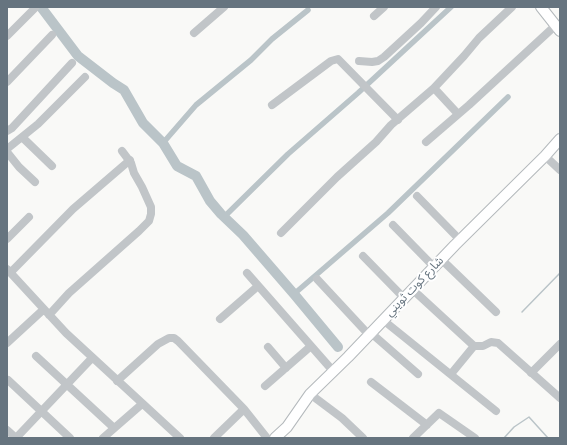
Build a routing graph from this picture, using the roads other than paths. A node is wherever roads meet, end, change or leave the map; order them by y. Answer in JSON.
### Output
{"nodes":[{"id":1,"x":224,"y":7,"type":"edge"},
{"id":2,"x":384,"y":7,"type":"edge"},
{"id":3,"x":436,"y":7,"type":"edge"},
{"id":4,"x":512,"y":7,"type":"edge"},
{"id":5,"x":541,"y":7,"type":"edge"},
{"id":6,"x":549,"y":7,"type":"edge"},
{"id":7,"x":34,"y":8,"type":"edge"},
{"id":8,"x":374,"y":16,"type":"dead end"},
{"id":9,"x":559,"y":26,"type":"edge"},
{"id":10,"x":194,"y":33,"type":"dead end"},
{"id":11,"x":52,"y":35,"type":"dead end"},
{"id":12,"x":7,"y":36,"type":"edge"},
{"id":13,"x":359,"y":61,"type":"dead end"},
{"id":14,"x":72,"y":63,"type":"dead end"},
{"id":15,"x":86,"y":77,"type":"dead end"},
{"id":16,"x":7,"y":82,"type":"edge"},
{"id":17,"x":434,"y":88,"type":"junction"},
{"id":18,"x":272,"y":105,"type":"dead end"},
{"id":19,"x":458,"y":114,"type":"junction"},
{"id":20,"x":398,"y":120,"type":"junction"},
{"id":21,"x":7,"y":131,"type":"edge"},
{"id":22,"x":22,"y":137,"type":"junction"},
{"id":23,"x":560,"y":140,"type":"edge"},
{"id":24,"x":426,"y":142,"type":"dead end"},
{"id":25,"x":7,"y":150,"type":"edge"},
{"id":26,"x":122,"y":151,"type":"dead end"},
{"id":27,"x":545,"y":156,"type":"junction"},
{"id":28,"x":130,"y":160,"type":"junction"},
{"id":29,"x":52,"y":166,"type":"dead end"},
{"id":30,"x":560,"y":170,"type":"edge"},
{"id":31,"x":35,"y":182,"type":"dead end"},
{"id":32,"x":417,"y":196,"type":"dead end"},
{"id":33,"x":29,"y":217,"type":"dead end"},
{"id":34,"x":393,"y":225,"type":"dead end"},
{"id":35,"x":281,"y":233,"type":"dead end"},
{"id":36,"x":7,"y":238,"type":"edge"},
{"id":37,"x":460,"y":240,"type":"junction"},
{"id":38,"x":363,"y":256,"type":"dead end"},
{"id":39,"x":438,"y":263,"type":"junction"},
{"id":40,"x":9,"y":271,"type":"edge"},
{"id":41,"x":247,"y":273,"type":"dead end"},
{"id":42,"x":318,"y":279,"type":"dead end"},
{"id":43,"x":258,"y":286,"type":"junction"},
{"id":44,"x":412,"y":290,"type":"junction"},
{"id":45,"x":404,"y":298,"type":"junction"},
{"id":46,"x":47,"y":312,"type":"junction"},
{"id":47,"x":496,"y":312,"type":"dead end"},
{"id":48,"x":220,"y":320,"type":"dead end"},
{"id":49,"x":383,"y":320,"type":"junction"},
{"id":50,"x":370,"y":334,"type":"junction"},
{"id":51,"x":7,"y":343,"type":"edge"},
{"id":52,"x":560,"y":344,"type":"edge"},
{"id":53,"x":311,"y":346,"type":"junction"},
{"id":54,"x":474,"y":346,"type":"junction"},
{"id":55,"x":268,"y":347,"type":"dead end"},
{"id":56,"x":36,"y":356,"type":"dead end"},
{"id":57,"x":92,"y":358,"type":"junction"},
{"id":58,"x":286,"y":368,"type":"junction"},
{"id":59,"x":333,"y":370,"type":"junction"},
{"id":60,"x":532,"y":373,"type":"junction"},
{"id":61,"x":418,"y":374,"type":"dead end"},
{"id":62,"x":451,"y":374,"type":"junction"},
{"id":63,"x":8,"y":380,"type":"dead end"},
{"id":64,"x":117,"y":381,"type":"junction"},
{"id":65,"x":370,"y":382,"type":"dead end"},
{"id":66,"x":67,"y":384,"type":"junction"},
{"id":67,"x":265,"y":386,"type":"dead end"},
{"id":68,"x":310,"y":394,"type":"junction"},
{"id":69,"x":560,"y":398,"type":"edge"},
{"id":70,"x":142,"y":404,"type":"junction"},
{"id":71,"x":244,"y":409,"type":"junction"},
{"id":72,"x":496,"y":410,"type":"dead end"},
{"id":73,"x":42,"y":411,"type":"junction"},
{"id":74,"x":427,"y":425,"type":"junction"},
{"id":75,"x":114,"y":428,"type":"junction"},
{"id":76,"x":7,"y":430,"type":"edge"},
{"id":77,"x":16,"y":438,"type":"edge"},
{"id":78,"x":70,"y":438,"type":"edge"},
{"id":79,"x":103,"y":438,"type":"edge"},
{"id":80,"x":180,"y":438,"type":"edge"},
{"id":81,"x":214,"y":438,"type":"edge"},
{"id":82,"x":267,"y":438,"type":"edge"},
{"id":83,"x":275,"y":438,"type":"edge"},
{"id":84,"x":363,"y":438,"type":"edge"},
{"id":85,"x":414,"y":438,"type":"edge"},
{"id":86,"x":475,"y":438,"type":"edge"}],
"edges":[{"from":1,"to":10,"type":"street"},
{"from":2,"to":8,"type":"street"},
{"from":3,"to":13,"type":"street"},
{"from":4,"to":17,"type":"street"},
{"from":5,"to":9,"type":"main road"},
{"from":6,"to":9,"type":"main road"},
{"from":7,"to":12,"type":"street"},
{"from":9,"to":19,"type":"street"},
{"from":11,"to":16,"type":"street"},
{"from":14,"to":21,"type":"street"},
{"from":15,"to":22,"type":"street"},
{"from":17,"to":19,"type":"street"},
{"from":17,"to":20,"type":"street"},
{"from":18,"to":20,"type":"street"},
{"from":19,"to":24,"type":"street"},
{"from":20,"to":35,"type":"street"},
{"from":22,"to":25,"type":"street"},
{"from":22,"to":29,"type":"street"},
{"from":23,"to":27,"type":"main road","name":"شارع كوت ثويني"},
{"from":25,"to":31,"type":"street"},
{"from":26,"to":28,"type":"street"},
{"from":27,"to":30,"type":"street"},
{"from":27,"to":37,"type":"main road","name":"شارع كوت ثويني"},
{"from":28,"to":40,"type":"street"},
{"from":28,"to":46,"type":"street"},
{"from":32,"to":37,"type":"street"},
{"from":33,"to":36,"type":"street"},
{"from":34,"to":39,"type":"street"},
{"from":37,"to":39,"type":"main road","name":"شارع كوت ثويني"},
{"from":38,"to":45,"type":"street"},
{"from":39,"to":44,"type":"main road","name":"شارع كوت ثويني"},
{"from":39,"to":47,"type":"street"},
{"from":40,"to":46,"type":"street"},
{"from":41,"to":43,"type":"street"},
{"from":42,"to":50,"type":"street"},
{"from":43,"to":48,"type":"street"},
{"from":43,"to":53,"type":"street"},
{"from":44,"to":45,"type":"main road","name":"شارع كوت ثويني"},
{"from":44,"to":54,"type":"street"},
{"from":45,"to":49,"type":"main road","name":"شارع كوت ثويني"},
{"from":46,"to":51,"type":"street"},
{"from":46,"to":57,"type":"street"},
{"from":49,"to":50,"type":"main road","name":"شارع كوت ثويني"},
{"from":49,"to":62,"type":"street"},
{"from":50,"to":59,"type":"main road","name":"شارع كوت ثويني"},
{"from":50,"to":61,"type":"street"},
{"from":52,"to":60,"type":"street"},
{"from":53,"to":58,"type":"street"},
{"from":53,"to":59,"type":"street"},
{"from":54,"to":60,"type":"street"},
{"from":54,"to":62,"type":"street"},
{"from":55,"to":58,"type":"street"},
{"from":56,"to":66,"type":"street"},
{"from":57,"to":64,"type":"street"},
{"from":57,"to":66,"type":"street"},
{"from":58,"to":67,"type":"street"},
{"from":59,"to":68,"type":"main road","name":"شارع كوت ثويني"},
{"from":60,"to":69,"type":"street"},
{"from":62,"to":72,"type":"street"},
{"from":63,"to":73,"type":"street"},
{"from":64,"to":70,"type":"street"},
{"from":64,"to":71,"type":"street"},
{"from":65,"to":74,"type":"street"},
{"from":66,"to":73,"type":"street"},
{"from":66,"to":75,"type":"street"},
{"from":68,"to":83,"type":"main road","name":"شارع كوت ثويني"},
{"from":68,"to":84,"type":"street"},
{"from":70,"to":75,"type":"street"},
{"from":70,"to":80,"type":"street"},
{"from":71,"to":81,"type":"street"},
{"from":71,"to":82,"type":"street"},
{"from":73,"to":77,"type":"street"},
{"from":73,"to":78,"type":"street"},
{"from":74,"to":85,"type":"street"},
{"from":74,"to":86,"type":"street"},
{"from":75,"to":79,"type":"street"},
{"from":76,"to":77,"type":"street"}]}
